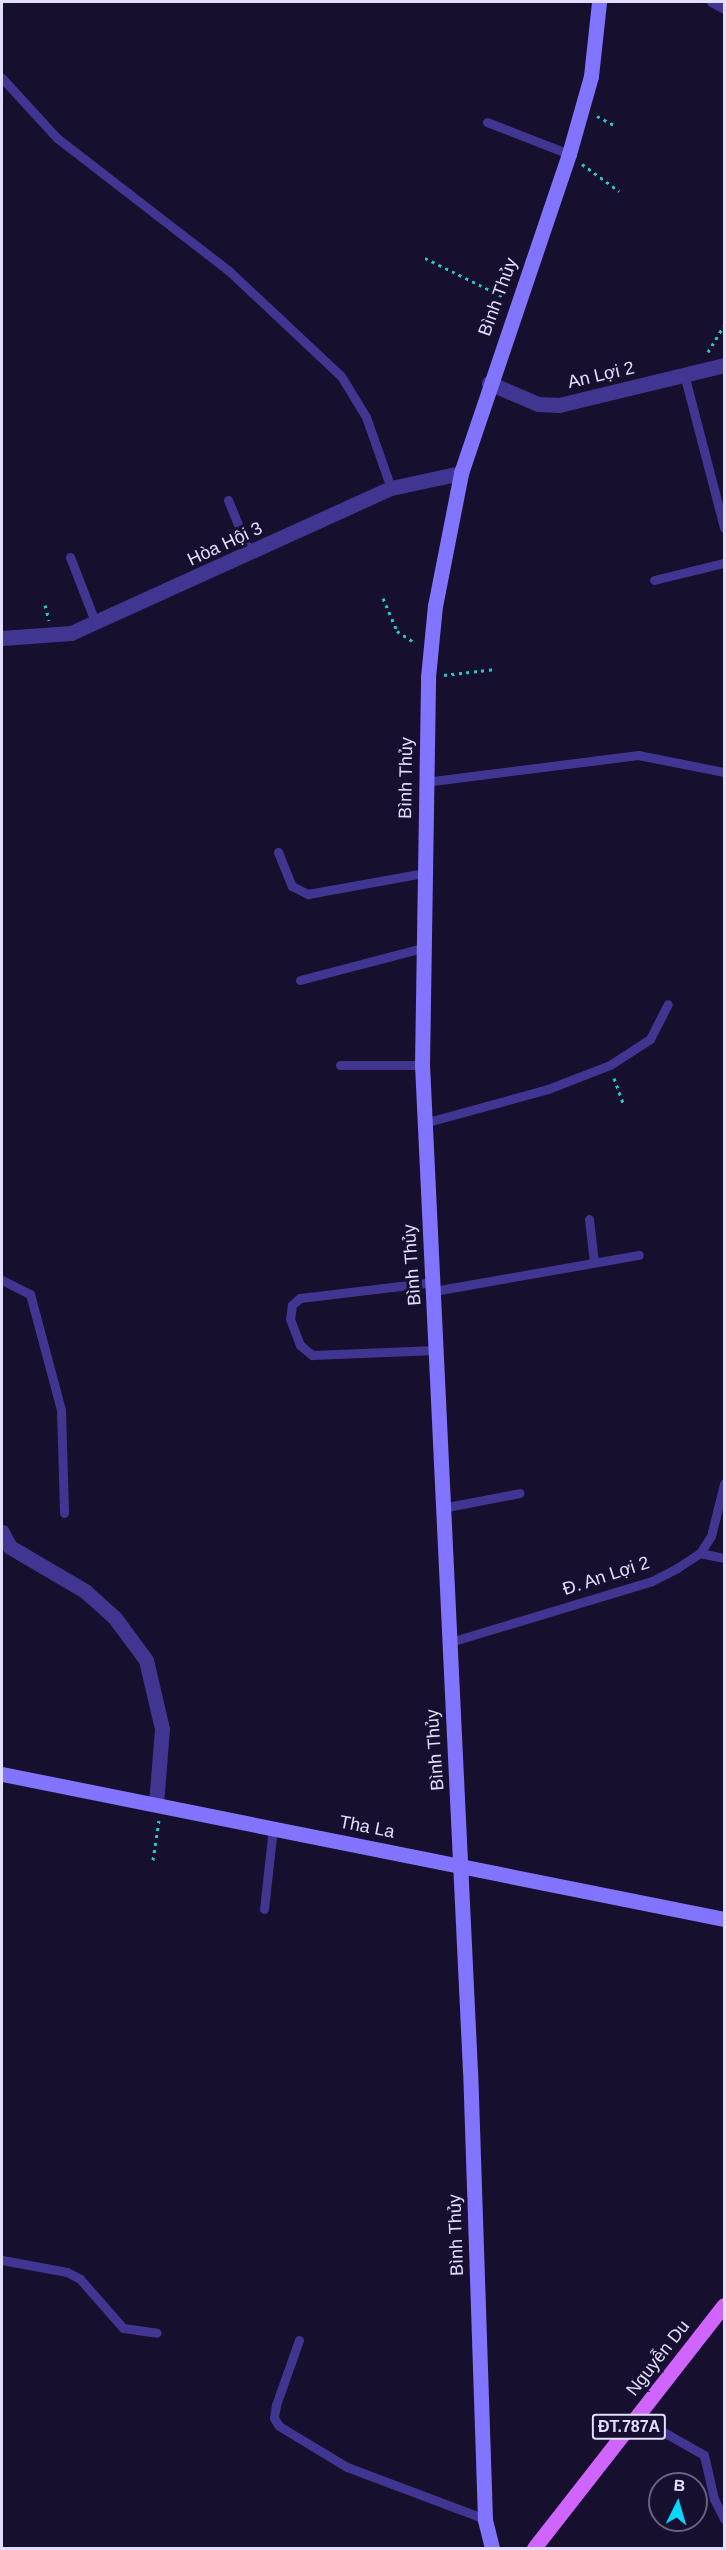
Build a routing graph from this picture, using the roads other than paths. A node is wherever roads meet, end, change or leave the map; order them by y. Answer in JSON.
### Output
{"nodes":[{"id":1,"x":599,"y":2,"type":"edge"},
{"id":2,"x":711,"y":2,"type":"edge"},
{"id":3,"x":724,"y":9,"type":"edge"},
{"id":4,"x":2,"y":78,"type":"edge"},
{"id":5,"x":486,"y":122,"type":"dead end"},
{"id":6,"x":569,"y":154,"type":"junction"},
{"id":7,"x":724,"y":365,"type":"edge"},
{"id":8,"x":690,"y":373,"type":"junction"},
{"id":9,"x":489,"y":383,"type":"junction"},
{"id":10,"x":461,"y":473,"type":"junction"},
{"id":11,"x":391,"y":488,"type":"junction"},
{"id":12,"x":228,"y":500,"type":"dead end"},
{"id":13,"x":724,"y":528,"type":"edge"},
{"id":14,"x":250,"y":554,"type":"junction"},
{"id":15,"x":69,"y":557,"type":"dead end"},
{"id":16,"x":724,"y":563,"type":"edge"},
{"id":17,"x":654,"y":580,"type":"dead end"},
{"id":18,"x":96,"y":624,"type":"junction"},
{"id":19,"x":2,"y":638,"type":"edge"},
{"id":20,"x":724,"y":772,"type":"edge"},
{"id":21,"x":425,"y":782,"type":"junction"},
{"id":22,"x":278,"y":852,"type":"dead end"},
{"id":23,"x":423,"y":873,"type":"junction"},
{"id":24,"x":422,"y":948,"type":"junction"},
{"id":25,"x":300,"y":980,"type":"dead end"},
{"id":26,"x":668,"y":1004,"type":"dead end"},
{"id":27,"x":340,"y":1065,"type":"dead end"},
{"id":28,"x":422,"y":1065,"type":"junction"},
{"id":29,"x":424,"y":1123,"type":"junction"},
{"id":30,"x":589,"y":1219,"type":"dead end"},
{"id":31,"x":639,"y":1255,"type":"dead end"},
{"id":32,"x":594,"y":1262,"type":"junction"},
{"id":33,"x":2,"y":1280,"type":"edge"},
{"id":34,"x":434,"y":1286,"type":"junction"},
{"id":35,"x":436,"y":1350,"type":"junction"},
{"id":36,"x":724,"y":1484,"type":"edge"},
{"id":37,"x":520,"y":1493,"type":"dead end"},
{"id":38,"x":442,"y":1508,"type":"junction"},
{"id":39,"x":64,"y":1513,"type":"dead end"},
{"id":40,"x":2,"y":1532,"type":"edge"},
{"id":41,"x":700,"y":1553,"type":"junction"},
{"id":42,"x":724,"y":1558,"type":"edge"},
{"id":43,"x":447,"y":1643,"type":"junction"},
{"id":44,"x":2,"y":1774,"type":"edge"},
{"id":45,"x":159,"y":1804,"type":"junction"},
{"id":46,"x":273,"y":1828,"type":"junction"},
{"id":47,"x":461,"y":1866,"type":"junction"},
{"id":48,"x":264,"y":1910,"type":"dead end"},
{"id":49,"x":724,"y":1919,"type":"edge"},
{"id":50,"x":2,"y":2260,"type":"edge"},
{"id":51,"x":724,"y":2305,"type":"edge"},
{"id":52,"x":157,"y":2333,"type":"dead end"},
{"id":53,"x":299,"y":2340,"type":"dead end"},
{"id":54,"x":637,"y":2417,"type":"junction"},
{"id":55,"x":484,"y":2519,"type":"junction"},
{"id":56,"x":724,"y":2519,"type":"edge"},
{"id":57,"x":492,"y":2548,"type":"edge"},
{"id":58,"x":534,"y":2548,"type":"edge"}],
"edges":[{"from":1,"to":6,"type":"main road","name":"Bình Thủy"},
{"from":2,"to":3,"type":"lane"},
{"from":4,"to":11,"type":"lane"},
{"from":5,"to":6,"type":"lane"},
{"from":6,"to":9,"type":"main road","name":"Bình Thủy"},
{"from":7,"to":8,"type":"street","name":"An Lợi 2"},
{"from":8,"to":9,"type":"street","name":"An Lợi 2"},
{"from":8,"to":13,"type":"lane"},
{"from":9,"to":10,"type":"main road","name":"Bình Thủy"},
{"from":10,"to":11,"type":"street","name":"Hòa Hội 3"},
{"from":10,"to":21,"type":"main road","name":"Bình Thủy"},
{"from":11,"to":14,"type":"street","name":"Hòa Hội 3"},
{"from":12,"to":14,"type":"lane"},
{"from":14,"to":18,"type":"street","name":"Hòa Hội 3"},
{"from":15,"to":18,"type":"lane"},
{"from":16,"to":17,"type":"lane"},
{"from":18,"to":19,"type":"street","name":"Hòa Hội 3"},
{"from":20,"to":21,"type":"lane"},
{"from":21,"to":23,"type":"main road","name":"Bình Thủy"},
{"from":22,"to":23,"type":"lane"},
{"from":23,"to":24,"type":"main road","name":"Bình Thủy"},
{"from":24,"to":25,"type":"lane"},
{"from":24,"to":28,"type":"main road","name":"Bình Thủy"},
{"from":26,"to":29,"type":"lane"},
{"from":27,"to":28,"type":"lane"},
{"from":28,"to":29,"type":"main road","name":"Bình Thủy"},
{"from":29,"to":34,"type":"main road","name":"Bình Thủy"},
{"from":30,"to":32,"type":"lane"},
{"from":31,"to":32,"type":"lane"},
{"from":32,"to":34,"type":"lane"},
{"from":33,"to":39,"type":"lane"},
{"from":34,"to":35,"type":"main road","name":"Bình Thủy"},
{"from":34,"to":35,"type":"lane"},
{"from":35,"to":38,"type":"main road","name":"Bình Thủy"},
{"from":36,"to":41,"type":"lane"},
{"from":37,"to":38,"type":"lane"},
{"from":38,"to":43,"type":"main road","name":"Bình Thủy"},
{"from":40,"to":45,"type":"street"},
{"from":41,"to":42,"type":"lane"},
{"from":41,"to":43,"type":"lane","name":"Đ. An Lợi 2"},
{"from":43,"to":47,"type":"main road","name":"Bình Thủy"},
{"from":44,"to":45,"type":"main road","name":"Tha La"},
{"from":45,"to":46,"type":"main road","name":"Tha La"},
{"from":46,"to":47,"type":"main road","name":"Tha La"},
{"from":46,"to":48,"type":"lane"},
{"from":47,"to":49,"type":"main road","name":"Tha La"},
{"from":47,"to":55,"type":"main road","name":"Bình Thủy"},
{"from":50,"to":52,"type":"lane"},
{"from":51,"to":54,"type":"main road","name":"Nguyễn Du","number":"ĐT.787A"},
{"from":53,"to":55,"type":"lane"},
{"from":54,"to":56,"type":"lane"},
{"from":54,"to":58,"type":"main road","name":"Nguyễn Du","number":"ĐT.787A"},
{"from":55,"to":57,"type":"main road","name":"Bình Thủy"}]}
